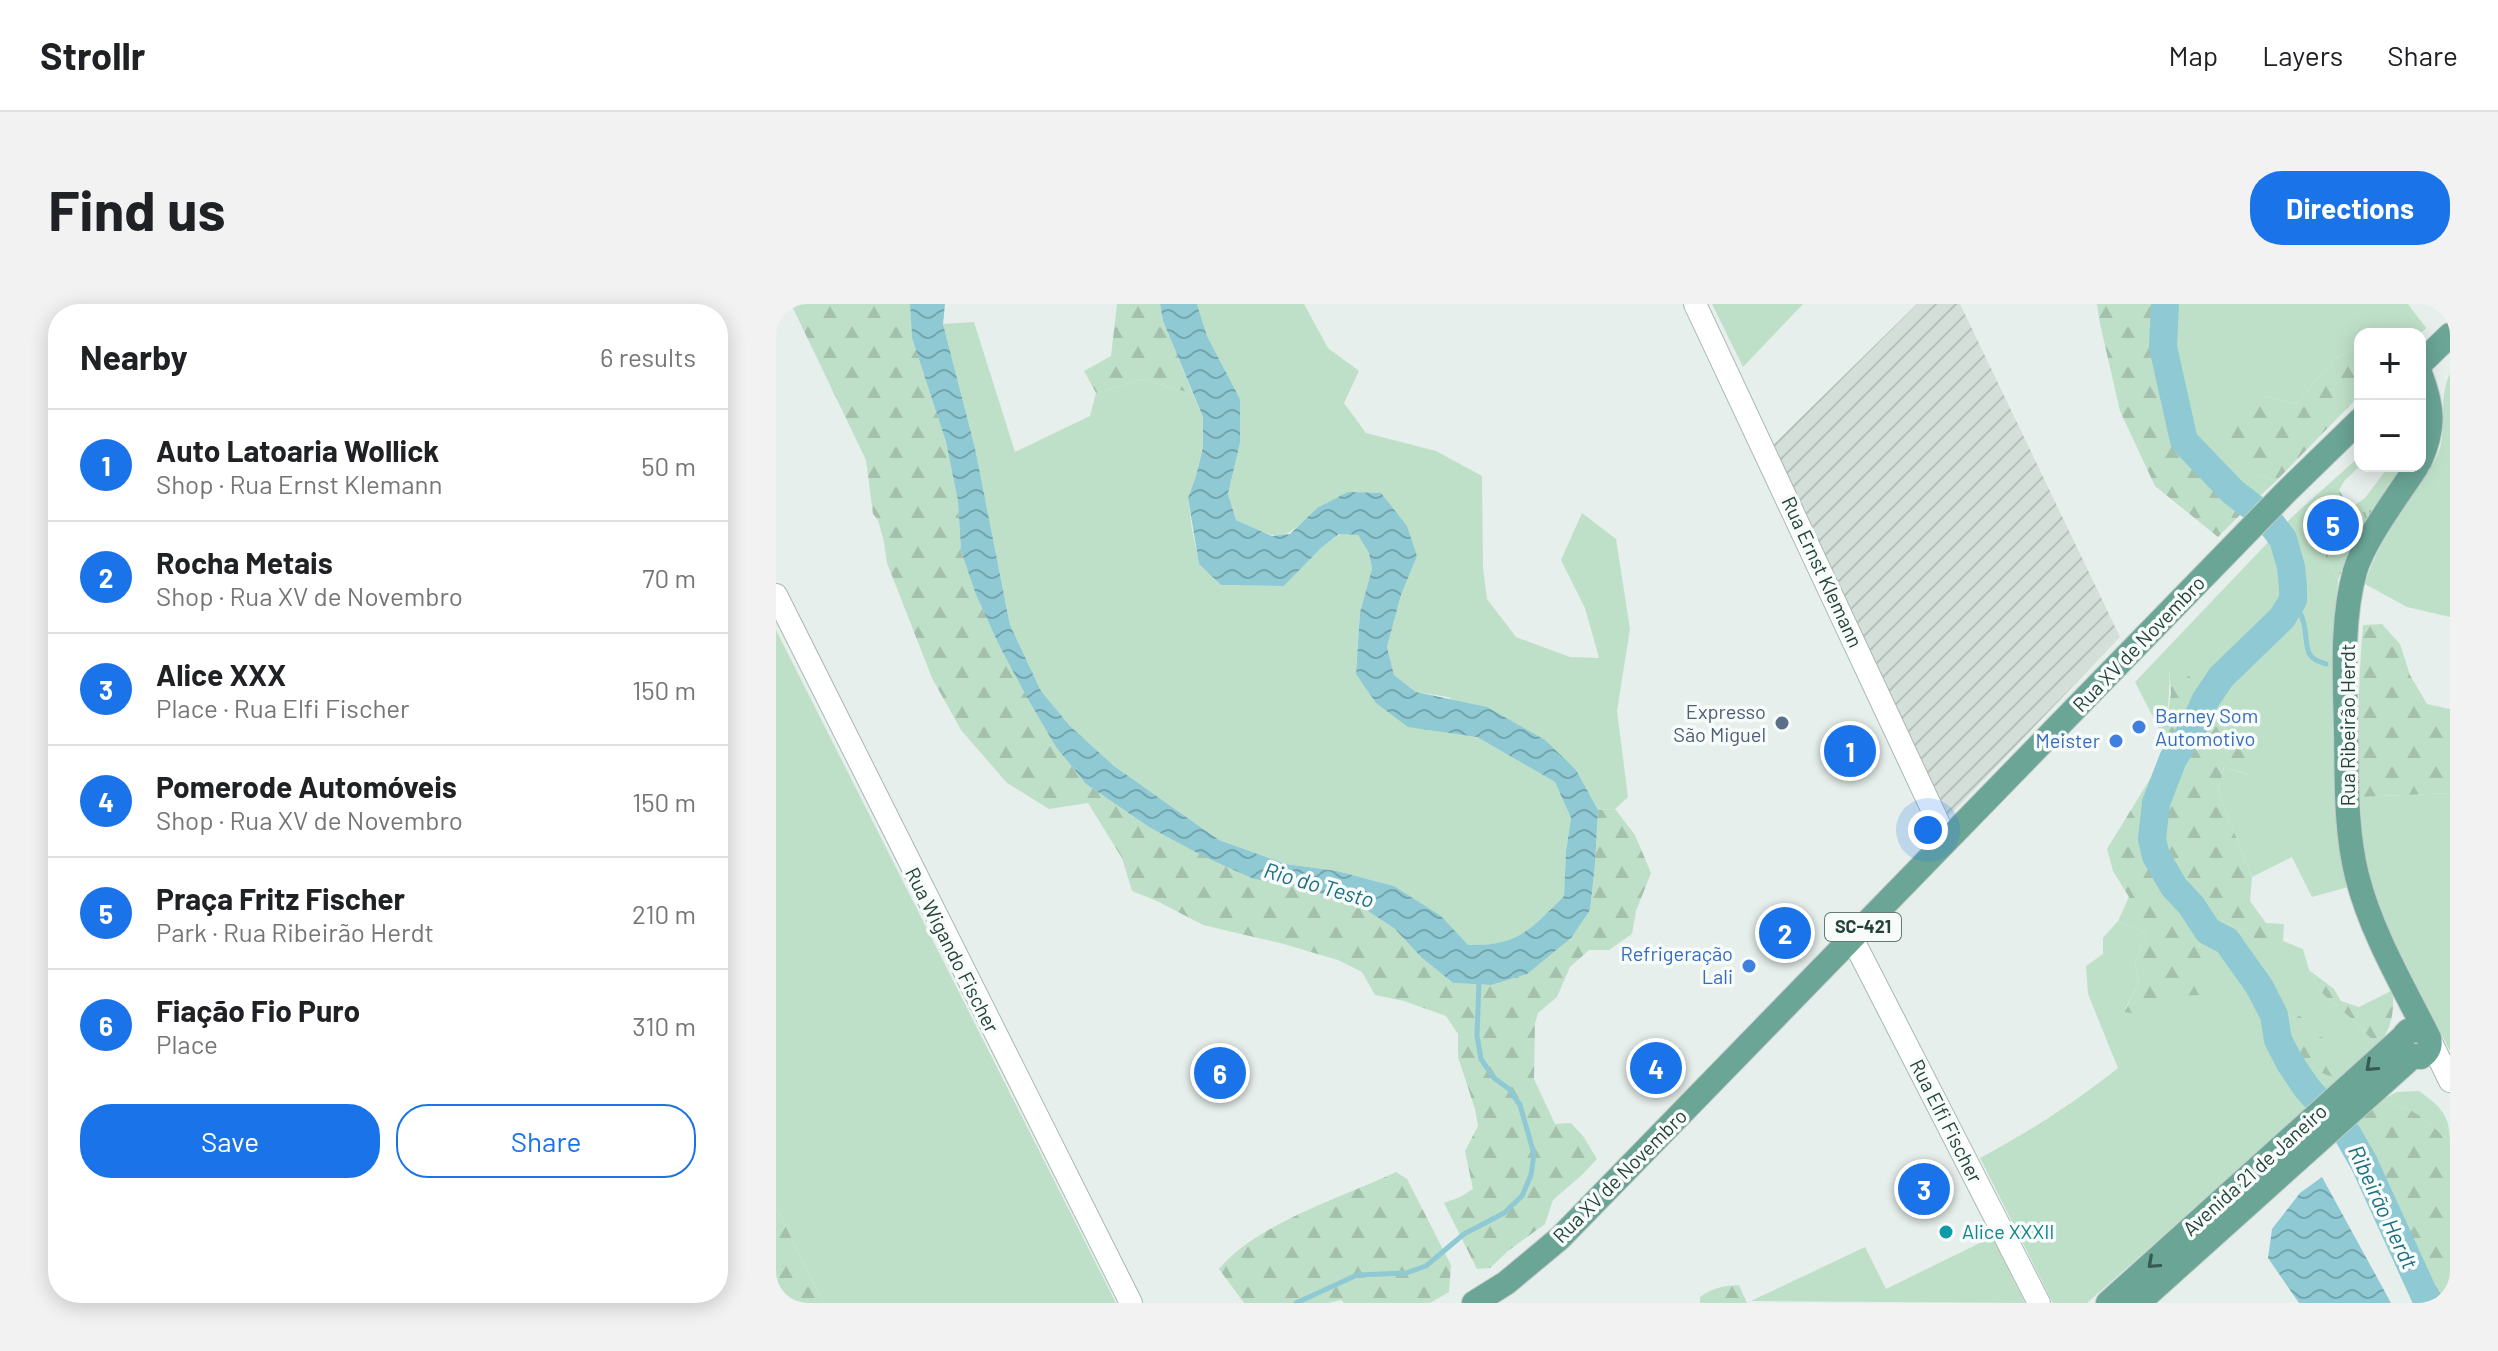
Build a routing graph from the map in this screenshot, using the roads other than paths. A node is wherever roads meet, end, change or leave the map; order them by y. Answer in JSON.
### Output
{"nodes":[{"id":1,"x":1695,"y":304,"type":"edge"},
{"id":2,"x":2450,"y":335,"type":"edge"},
{"id":3,"x":2426,"y":358,"type":"edge"},
{"id":4,"x":2426,"y":393,"type":"edge"},
{"id":5,"x":2354,"y":426,"type":"edge"},
{"id":6,"x":2426,"y":447,"type":"edge"},
{"id":7,"x":2413,"y":472,"type":"edge"},
{"id":8,"x":776,"y":595,"type":"edge"},
{"id":9,"x":1947,"y":841,"type":"junction"},
{"id":10,"x":1852,"y":938,"type":"junction"},
{"id":11,"x":2413,"y":1045,"type":"junction"},
{"id":12,"x":2450,"y":1081,"type":"edge"},
{"id":13,"x":2322,"y":1124,"type":"junction"},
{"id":14,"x":1131,"y":1303,"type":"edge"},
{"id":15,"x":1474,"y":1303,"type":"edge"},
{"id":16,"x":2039,"y":1303,"type":"edge"},
{"id":17,"x":2108,"y":1303,"type":"edge"},
{"id":18,"x":2138,"y":1303,"type":"edge"}],
"edges":[{"from":1,"to":9,"type":"street","name":"Rua Ernst Klemann"},
{"from":2,"to":3,"type":"main road"},
{"from":4,"to":6,"type":"main road","name":"Rua Ribeirão Herdt"},
{"from":5,"to":9,"type":"main road","name":"Rua XV de Novembro","number":"SC-421"},
{"from":7,"to":11,"type":"main road","name":"Rua Ribeirão Herdt"},
{"from":8,"to":14,"type":"street","name":"Rua Wigando Fischer"},
{"from":9,"to":10,"type":"main road","name":"Rua XV de Novembro","number":"SC-421"},
{"from":10,"to":15,"type":"main road","name":"Rua XV de Novembro","number":"SC-421"},
{"from":10,"to":16,"type":"street","name":"Rua Elfi Fischer"},
{"from":11,"to":12,"type":"street","name":"Rua Ribeirão Herdt"},
{"from":11,"to":13,"type":"main road","name":"Avenida 21 de Janeiro"},
{"from":13,"to":17,"type":"main road","name":"Avenida 21 de Janeiro","one_way":true},
{"from":13,"to":18,"type":"main road","name":"Avenida 21 de Janeiro"}]}
